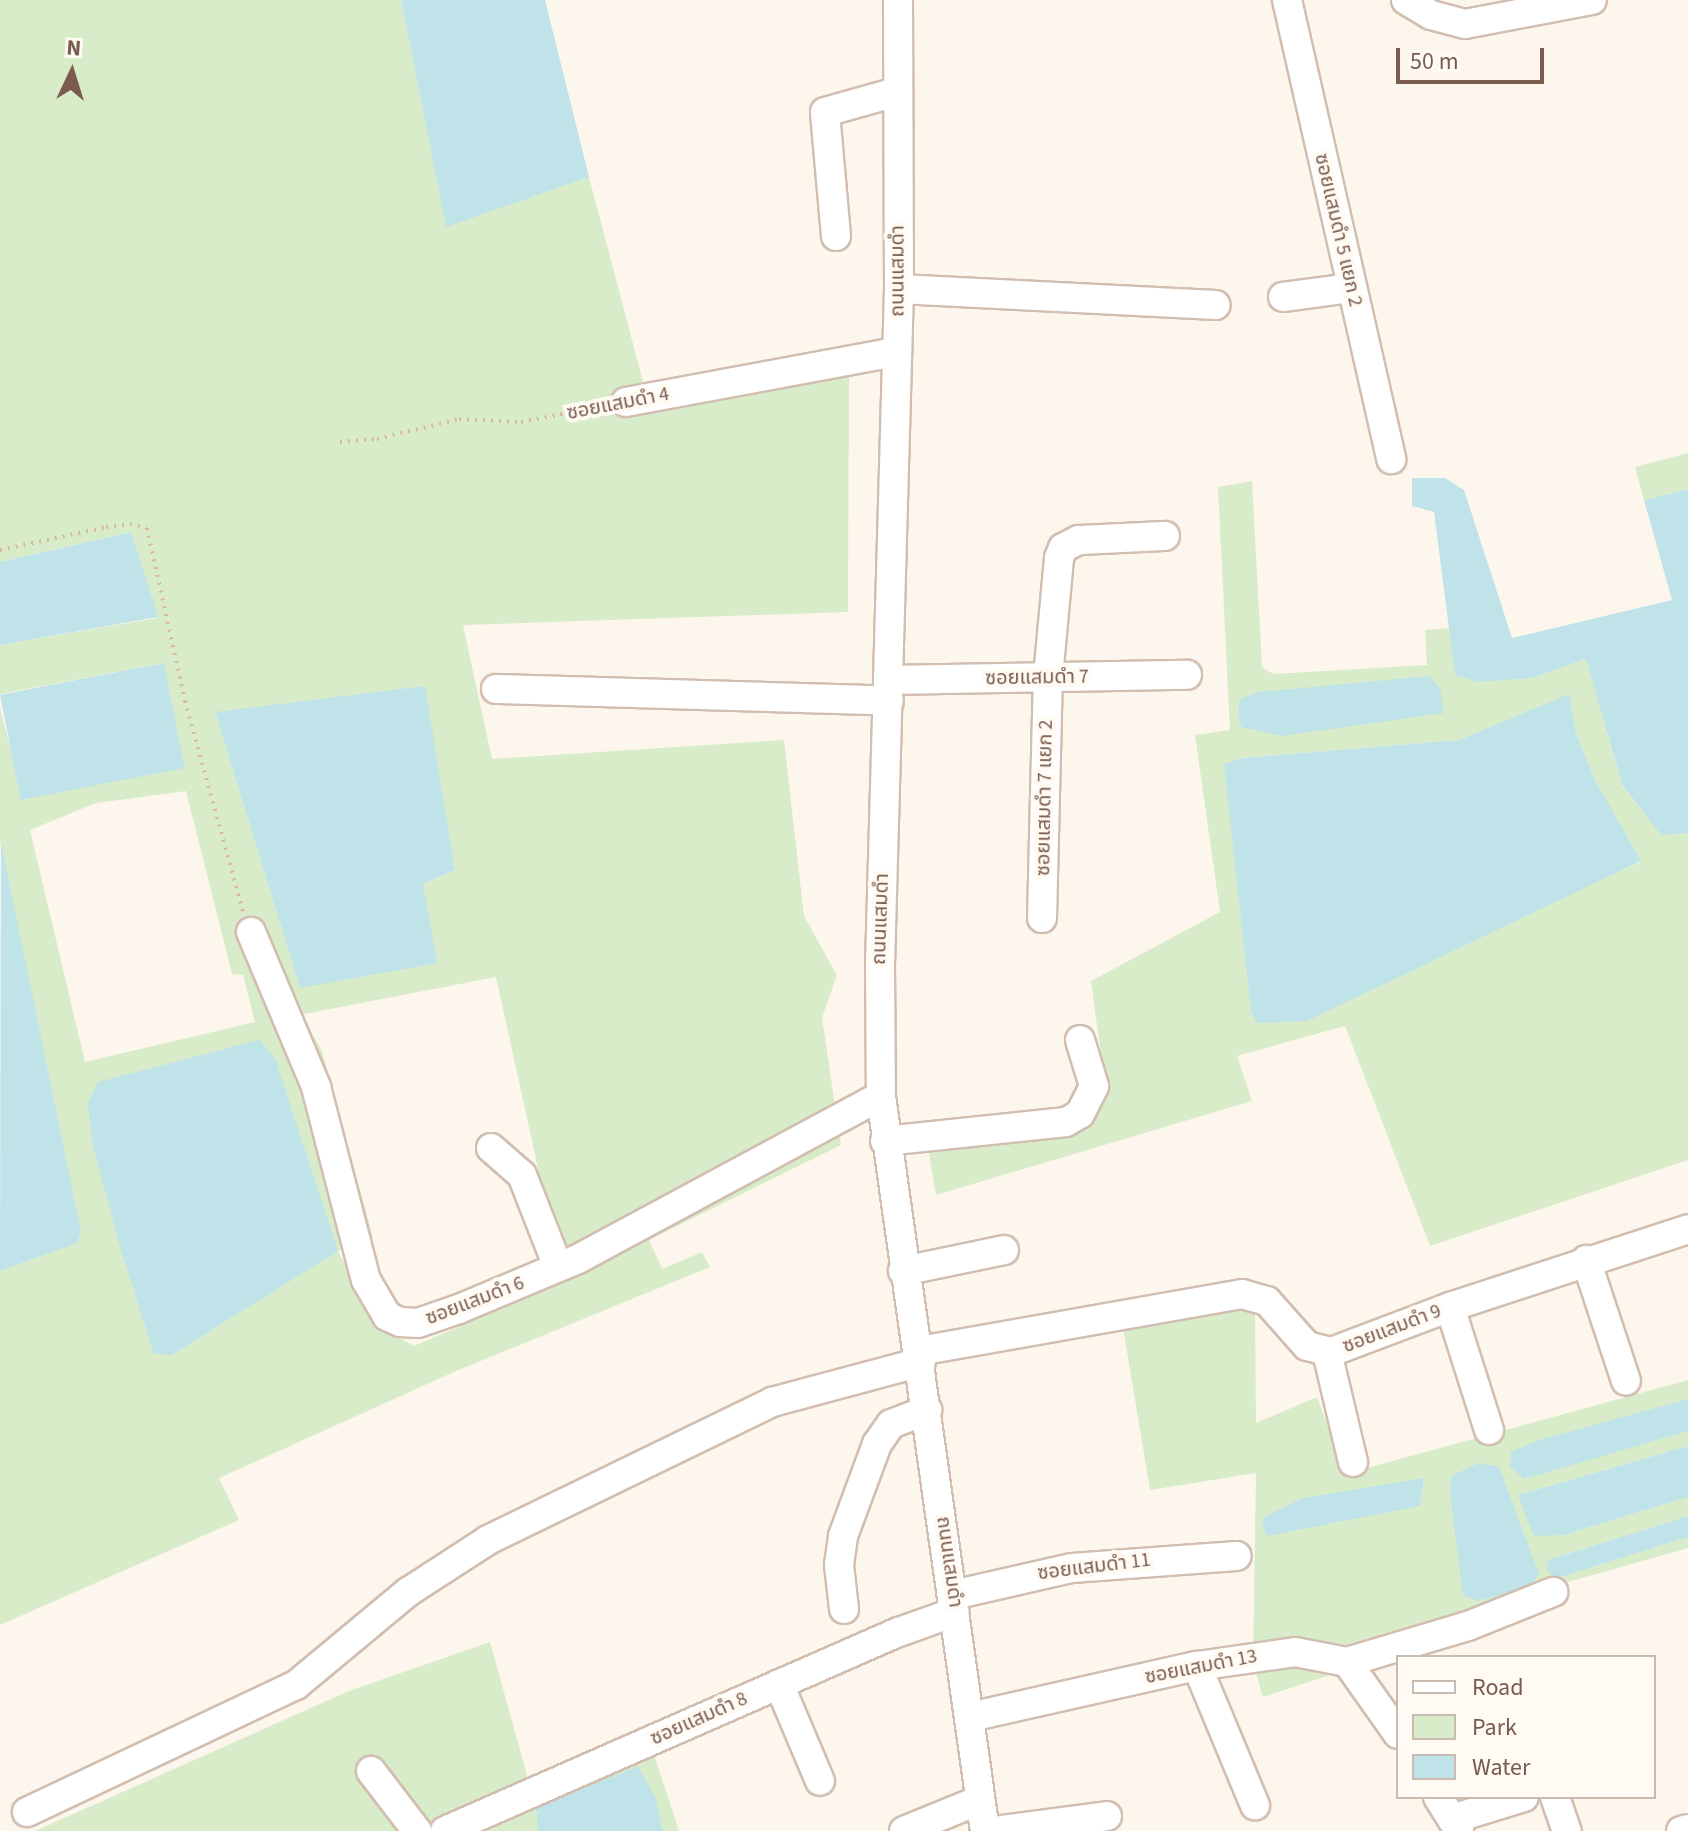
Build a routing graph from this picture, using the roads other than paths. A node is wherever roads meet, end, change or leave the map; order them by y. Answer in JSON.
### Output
{"nodes":[{"id":1,"x":898,"y":0,"type":"edge"},
{"id":2,"x":1287,"y":0,"type":"edge"},
{"id":3,"x":1406,"y":0,"type":"edge"},
{"id":4,"x":1592,"y":0,"type":"edge"},
{"id":5,"x":1450,"y":10,"type":"edge"},
{"id":6,"x":896,"y":92,"type":"junction"},
{"id":7,"x":836,"y":236,"type":"dead end"},
{"id":8,"x":1351,"y":288,"type":"junction"},
{"id":9,"x":899,"y":289,"type":"junction"},
{"id":10,"x":1283,"y":297,"type":"dead end"},
{"id":11,"x":1216,"y":305,"type":"dead end"},
{"id":12,"x":896,"y":352,"type":"junction"},
{"id":13,"x":626,"y":402,"type":"road end"},
{"id":14,"x":1391,"y":459,"type":"dead end"},
{"id":15,"x":1165,"y":536,"type":"dead end"},
{"id":16,"x":1187,"y":675,"type":"dead end"},
{"id":17,"x":1048,"y":677,"type":"junction"},
{"id":18,"x":496,"y":689,"type":"dead end"},
{"id":19,"x":888,"y":690,"type":"junction"},
{"id":20,"x":1042,"y":918,"type":"dead end"},
{"id":21,"x":251,"y":932,"type":"road end"},
{"id":22,"x":1080,"y":1040,"type":"dead end"},
{"id":23,"x":881,"y":1096,"type":"junction"},
{"id":24,"x":885,"y":1141,"type":"junction"},
{"id":25,"x":491,"y":1148,"type":"dead end"},
{"id":26,"x":1688,"y":1229,"type":"edge"},
{"id":27,"x":1004,"y":1250,"type":"dead end"},
{"id":28,"x":1586,"y":1260,"type":"junction"},
{"id":29,"x":558,"y":1267,"type":"junction"},
{"id":30,"x":903,"y":1271,"type":"junction"},
{"id":31,"x":1450,"y":1307,"type":"junction"},
{"id":32,"x":1327,"y":1352,"type":"junction"},
{"id":33,"x":920,"y":1357,"type":"junction"},
{"id":34,"x":1626,"y":1381,"type":"dead end"},
{"id":35,"x":927,"y":1410,"type":"junction"},
{"id":36,"x":1489,"y":1430,"type":"dead end"},
{"id":37,"x":1353,"y":1462,"type":"dead end"},
{"id":38,"x":1237,"y":1556,"type":"dead end"},
{"id":39,"x":1553,"y":1592,"type":"dead end"},
{"id":40,"x":954,"y":1603,"type":"junction"},
{"id":41,"x":844,"y":1609,"type":"dead end"},
{"id":42,"x":1347,"y":1662,"type":"junction"},
{"id":43,"x":1197,"y":1666,"type":"junction"},
{"id":44,"x":779,"y":1684,"type":"junction"},
{"id":45,"x":970,"y":1717,"type":"junction"},
{"id":46,"x":1396,"y":1731,"type":"edge"},
{"id":47,"x":371,"y":1771,"type":"dead end"},
{"id":48,"x":820,"y":1781,"type":"dead end"},
{"id":49,"x":1516,"y":1799,"type":"edge"},
{"id":50,"x":1556,"y":1799,"type":"edge"},
{"id":51,"x":980,"y":1800,"type":"junction"},
{"id":52,"x":1255,"y":1805,"type":"dead end"},
{"id":53,"x":27,"y":1812,"type":"dead end"},
{"id":54,"x":1107,"y":1816,"type":"dead end"},
{"id":55,"x":1450,"y":1816,"type":"edge"},
{"id":56,"x":1688,"y":1829,"type":"edge"},
{"id":57,"x":907,"y":1830,"type":"edge"},
{"id":58,"x":417,"y":1831,"type":"edge"},
{"id":59,"x":445,"y":1831,"type":"edge"},
{"id":60,"x":985,"y":1831,"type":"edge"},
{"id":61,"x":995,"y":1831,"type":"edge"},
{"id":62,"x":1567,"y":1831,"type":"edge"},
{"id":63,"x":1681,"y":1831,"type":"edge"}],
"edges":[{"from":1,"to":6,"type":"street","name":"ถนนแสมดำ"},
{"from":2,"to":8,"type":"street","name":"ซอยแสมดำ 5 แยก 2"},
{"from":3,"to":5,"type":"street"},
{"from":4,"to":5,"type":"street"},
{"from":6,"to":7,"type":"street"},
{"from":6,"to":9,"type":"street","name":"ถนนแสมดำ"},
{"from":8,"to":10,"type":"street"},
{"from":8,"to":14,"type":"street","name":"ซอยแสมดำ 5 แยก 2"},
{"from":9,"to":11,"type":"street"},
{"from":9,"to":12,"type":"street","name":"ถนนแสมดำ"},
{"from":12,"to":13,"type":"street","name":"ซอยแสมดำ 4"},
{"from":12,"to":19,"type":"street","name":"ถนนแสมดำ"},
{"from":15,"to":17,"type":"street","name":"ซอยแสมดำ 7 แยก 2"},
{"from":16,"to":17,"type":"street","name":"ซอยแสมดำ 7"},
{"from":17,"to":19,"type":"street","name":"ซอยแสมดำ 7"},
{"from":17,"to":20,"type":"street","name":"ซอยแสมดำ 7 แยก 2"},
{"from":18,"to":19,"type":"street","name":"ซอยแสมดำ 7"},
{"from":19,"to":23,"type":"street","name":"ถนนแสมดำ"},
{"from":21,"to":29,"type":"street","name":"ซอยแสมดำ 6"},
{"from":22,"to":24,"type":"street"},
{"from":23,"to":24,"type":"street","name":"ถนนแสมดำ"},
{"from":23,"to":29,"type":"street","name":"ซอยแสมดำ 6"},
{"from":24,"to":30,"type":"street","name":"ถนนแสมดำ"},
{"from":25,"to":29,"type":"street"},
{"from":26,"to":28,"type":"street","name":"ซอยแสมดำ 9"},
{"from":27,"to":30,"type":"street"},
{"from":28,"to":31,"type":"street","name":"ซอยแสมดำ 9"},
{"from":28,"to":34,"type":"street"},
{"from":30,"to":33,"type":"street","name":"ถนนแสมดำ"},
{"from":31,"to":32,"type":"street","name":"ซอยแสมดำ 9"},
{"from":31,"to":36,"type":"street"},
{"from":32,"to":33,"type":"street","name":"ซอยแสมดำ 9"},
{"from":32,"to":37,"type":"street"},
{"from":33,"to":35,"type":"street","name":"ถนนแสมดำ"},
{"from":33,"to":53,"type":"street","name":"ซอยแสมดำ 9"},
{"from":35,"to":40,"type":"street","name":"ถนนแสมดำ"},
{"from":35,"to":41,"type":"street"},
{"from":38,"to":40,"type":"street","name":"ซอยแสมดำ 11"},
{"from":39,"to":42,"type":"street"},
{"from":40,"to":44,"type":"street","name":"ซอยแสมดำ 8"},
{"from":40,"to":45,"type":"street","name":"ถนนแสมดำ"},
{"from":42,"to":43,"type":"street","name":"ซอยแสมดำ 13"},
{"from":42,"to":46,"type":"street"},
{"from":43,"to":45,"type":"street","name":"ซอยแสมดำ 13"},
{"from":43,"to":52,"type":"street"},
{"from":44,"to":48,"type":"street"},
{"from":44,"to":59,"type":"street","name":"ซอยแสมดำ 8"},
{"from":45,"to":51,"type":"street","name":"ถนนแสมดำ"},
{"from":47,"to":58,"type":"street"},
{"from":49,"to":55,"type":"street"},
{"from":50,"to":62,"type":"street"},
{"from":51,"to":57,"type":"street"},
{"from":51,"to":60,"type":"street","name":"ถนนแสมดำ"},
{"from":54,"to":61,"type":"street"},
{"from":56,"to":63,"type":"street"}]}
